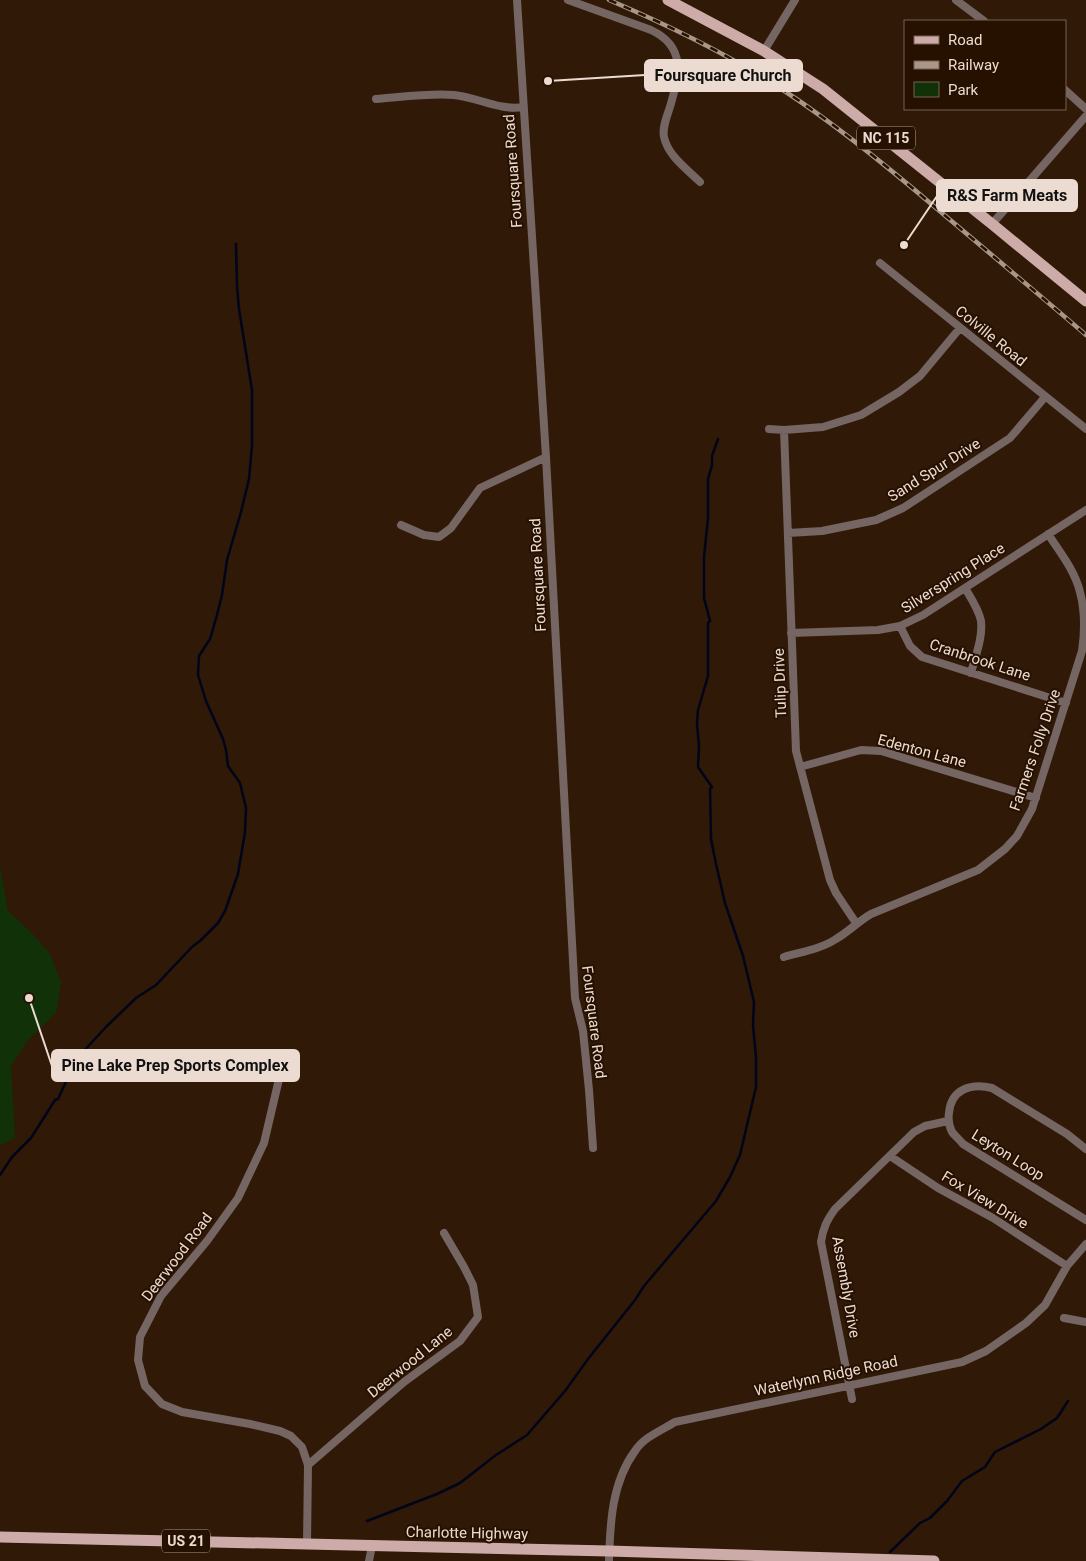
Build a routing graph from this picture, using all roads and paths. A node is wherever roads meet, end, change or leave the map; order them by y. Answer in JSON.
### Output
{"nodes":[{"id":1,"x":517,"y":0,"type":"edge"},
{"id":2,"x":568,"y":0,"type":"edge"},
{"id":3,"x":668,"y":0,"type":"edge"},
{"id":4,"x":795,"y":0,"type":"edge"},
{"id":5,"x":956,"y":0,"type":"edge"},
{"id":6,"x":983,"y":20,"type":"edge"},
{"id":7,"x":764,"y":51,"type":"junction"},
{"id":8,"x":1066,"y":91,"type":"edge"},
{"id":9,"x":376,"y":99,"type":"dead end"},
{"id":10,"x":523,"y":107,"type":"junction"},
{"id":11,"x":1086,"y":109,"type":"edge"},
{"id":12,"x":1086,"y":116,"type":"edge"},
{"id":13,"x":700,"y":182,"type":"dead end"},
{"id":14,"x":992,"y":224,"type":"junction"},
{"id":15,"x":880,"y":263,"type":"dead end"},
{"id":16,"x":1086,"y":301,"type":"edge"},
{"id":17,"x":960,"y":328,"type":"junction"},
{"id":18,"x":1045,"y":397,"type":"junction"},
{"id":19,"x":770,"y":429,"type":"dead end"},
{"id":20,"x":1086,"y":429,"type":"edge"},
{"id":21,"x":784,"y":430,"type":"junction"},
{"id":22,"x":546,"y":457,"type":"junction"},
{"id":23,"x":1086,"y":510,"type":"edge"},
{"id":24,"x":401,"y":525,"type":"dead end"},
{"id":25,"x":788,"y":533,"type":"junction"},
{"id":26,"x":1048,"y":534,"type":"junction"},
{"id":27,"x":965,"y":588,"type":"junction"},
{"id":28,"x":900,"y":626,"type":"junction"},
{"id":29,"x":792,"y":633,"type":"junction"},
{"id":30,"x":971,"y":673,"type":"junction"},
{"id":31,"x":1066,"y":703,"type":"junction"},
{"id":32,"x":800,"y":767,"type":"junction"},
{"id":33,"x":1036,"y":798,"type":"junction"},
{"id":34,"x":856,"y":923,"type":"junction"},
{"id":35,"x":784,"y":957,"type":"dead end"},
{"id":36,"x":283,"y":1062,"type":"dead end"},
{"id":37,"x":948,"y":1121,"type":"junction"},
{"id":38,"x":592,"y":1148,"type":"dead end"},
{"id":39,"x":1086,"y":1149,"type":"edge"},
{"id":40,"x":890,"y":1156,"type":"junction"},
{"id":41,"x":1086,"y":1220,"type":"edge"},
{"id":42,"x":444,"y":1233,"type":"dead end"},
{"id":43,"x":1086,"y":1244,"type":"edge"},
{"id":44,"x":1067,"y":1266,"type":"junction"},
{"id":45,"x":1064,"y":1318,"type":"dead end"},
{"id":46,"x":1086,"y":1322,"type":"edge"},
{"id":47,"x":850,"y":1385,"type":"junction"},
{"id":48,"x":852,"y":1399,"type":"dead end"},
{"id":49,"x":308,"y":1465,"type":"junction"},
{"id":50,"x":0,"y":1537,"type":"edge"},
{"id":51,"x":307,"y":1544,"type":"junction"},
{"id":52,"x":372,"y":1546,"type":"junction"},
{"id":53,"x":609,"y":1556,"type":"edge"},
{"id":54,"x":369,"y":1561,"type":"edge"},
{"id":55,"x":934,"y":1561,"type":"edge"}],
"edges":[{"from":1,"to":10,"type":"street","name":"Foursquare Road"},
{"from":2,"to":13,"type":"street"},
{"from":3,"to":7,"type":"main road","number":"NC 115"},
{"from":4,"to":7,"type":"street"},
{"from":5,"to":6,"type":"street"},
{"from":7,"to":14,"type":"main road","number":"NC 115"},
{"from":8,"to":11,"type":"street"},
{"from":9,"to":10,"type":"street"},
{"from":10,"to":22,"type":"street","name":"Foursquare Road"},
{"from":12,"to":14,"type":"street"},
{"from":14,"to":16,"type":"main road","number":"NC 115"},
{"from":15,"to":17,"type":"street","name":"Colville Road"},
{"from":17,"to":18,"type":"street","name":"Colville Road"},
{"from":17,"to":21,"type":"street"},
{"from":18,"to":20,"type":"street","name":"Colville Road"},
{"from":18,"to":25,"type":"street","name":"Sand Spur Drive"},
{"from":19,"to":21,"type":"street"},
{"from":21,"to":25,"type":"street","name":"Tulip Drive"},
{"from":22,"to":24,"type":"street"},
{"from":22,"to":38,"type":"street","name":"Foursquare Road"},
{"from":23,"to":26,"type":"street","name":"Silverspring Place"},
{"from":25,"to":29,"type":"street","name":"Tulip Drive"},
{"from":26,"to":27,"type":"street","name":"Silverspring Place"},
{"from":26,"to":31,"type":"street","name":"Farmers Folly Drive"},
{"from":27,"to":28,"type":"street","name":"Silverspring Place"},
{"from":27,"to":30,"type":"street"},
{"from":28,"to":29,"type":"street","name":"Silverspring Place"},
{"from":28,"to":30,"type":"street","name":"Cranbrook Lane"},
{"from":29,"to":32,"type":"street","name":"Tulip Drive"},
{"from":30,"to":31,"type":"street","name":"Cranbrook Lane"},
{"from":31,"to":33,"type":"street","name":"Farmers Folly Drive"},
{"from":32,"to":33,"type":"street","name":"Edenton Lane"},
{"from":32,"to":34,"type":"street","name":"Tulip Drive"},
{"from":33,"to":34,"type":"street","name":"Farmers Folly Drive"},
{"from":34,"to":35,"type":"street","name":"Farmers Folly Drive"},
{"from":36,"to":49,"type":"street","name":"Deerwood Road"},
{"from":37,"to":39,"type":"street"},
{"from":37,"to":40,"type":"street","name":"Assembly Drive"},
{"from":37,"to":41,"type":"street","name":"Leyton Loop"},
{"from":40,"to":44,"type":"street","name":"Fox View Drive"},
{"from":40,"to":47,"type":"street","name":"Assembly Drive"},
{"from":42,"to":49,"type":"street","name":"Deerwood Lane"},
{"from":43,"to":44,"type":"street","name":"Waterlynn Ridge Road"},
{"from":44,"to":47,"type":"street","name":"Waterlynn Ridge Road"},
{"from":45,"to":46,"type":"street"},
{"from":47,"to":48,"type":"street","name":"Assembly Drive"},
{"from":47,"to":53,"type":"street","name":"Waterlynn Ridge Road"},
{"from":49,"to":51,"type":"street","name":"Deerwood Road"},
{"from":50,"to":51,"type":"main road","name":"Charlotte Highway","number":"US 21"},
{"from":51,"to":52,"type":"main road","name":"Charlotte Highway","number":"US 21"},
{"from":52,"to":53,"type":"main road","name":"Charlotte Highway","number":"US 21"},
{"from":52,"to":54,"type":"street"},
{"from":53,"to":55,"type":"main road","name":"Charlotte Highway","number":"US 21"}]}
